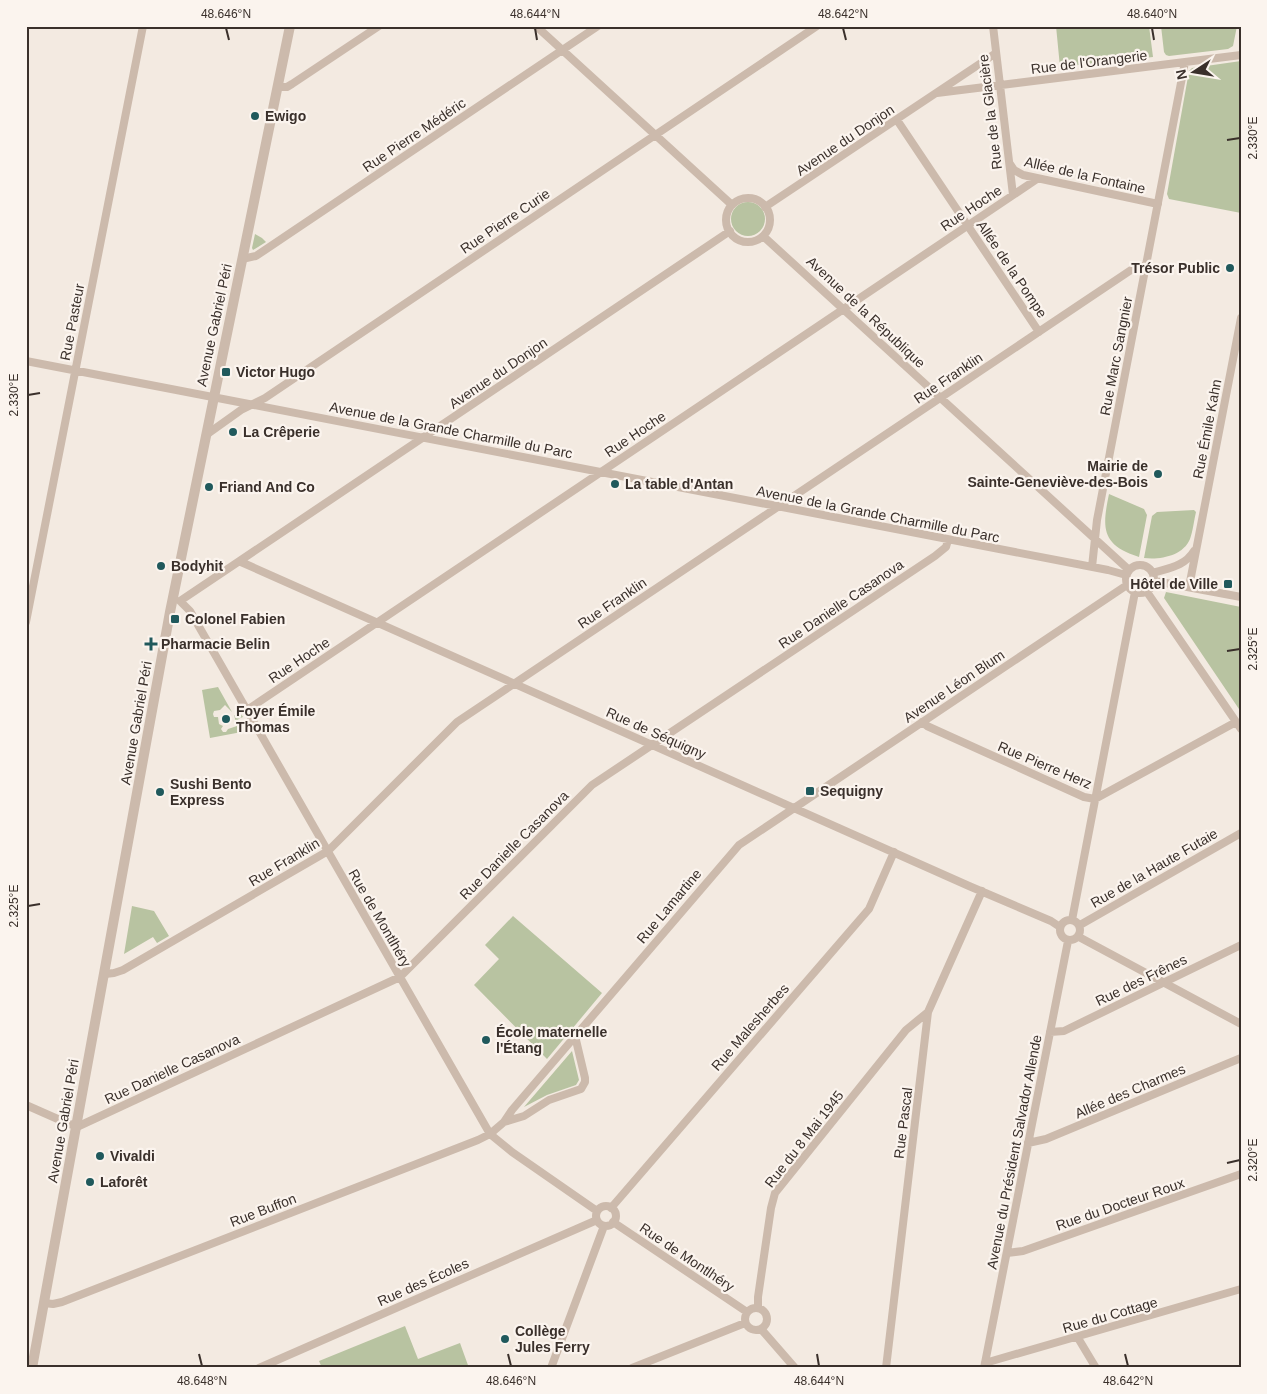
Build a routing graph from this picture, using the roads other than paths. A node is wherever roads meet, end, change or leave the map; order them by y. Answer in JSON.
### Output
{"nodes":[{"id":1,"x":142,"y":26,"type":"edge"},
{"id":2,"x":290,"y":26,"type":"edge"},
{"id":3,"x":379,"y":26,"type":"edge"},
{"id":4,"x":536,"y":26,"type":"edge"},
{"id":5,"x":598,"y":26,"type":"edge"},
{"id":6,"x":817,"y":26,"type":"edge"},
{"id":7,"x":993,"y":26,"type":"edge"},
{"id":8,"x":562,"y":50,"type":"junction"},
{"id":9,"x":996,"y":53,"type":"junction"},
{"id":10,"x":1240,"y":53,"type":"edge"},
{"id":11,"x":1184,"y":62,"type":"junction"},
{"id":12,"x":1000,"y":86,"type":"junction"},
{"id":13,"x":278,"y":87,"type":"junction"},
{"id":14,"x":938,"y":93,"type":"junction"},
{"id":15,"x":897,"y":120,"type":"junction"},
{"id":16,"x":655,"y":135,"type":"junction"},
{"id":17,"x":1010,"y":164,"type":"junction"},
{"id":18,"x":1037,"y":179,"type":"junction"},
{"id":19,"x":1013,"y":195,"type":"junction"},
{"id":20,"x":1158,"y":204,"type":"junction"},
{"id":21,"x":732,"y":205,"type":"junction"},
{"id":22,"x":766,"y":207,"type":"junction"},
{"id":23,"x":968,"y":226,"type":"junction"},
{"id":24,"x":730,"y":231,"type":"junction"},
{"id":25,"x":763,"y":236,"type":"junction"},
{"id":26,"x":242,"y":259,"type":"junction"},
{"id":27,"x":1146,"y":265,"type":"junction"},
{"id":28,"x":844,"y":309,"type":"junction"},
{"id":29,"x":1241,"y":318,"type":"edge"},
{"id":30,"x":1039,"y":332,"type":"junction"},
{"id":31,"x":26,"y":361,"type":"edge"},
{"id":32,"x":75,"y":370,"type":"junction"},
{"id":33,"x":213,"y":397,"type":"junction"},
{"id":34,"x":941,"y":398,"type":"junction"},
{"id":35,"x":250,"y":405,"type":"junction"},
{"id":36,"x":206,"y":435,"type":"junction"},
{"id":37,"x":424,"y":438,"type":"junction"},
{"id":38,"x":602,"y":472,"type":"junction"},
{"id":39,"x":778,"y":507,"type":"junction"},
{"id":40,"x":1095,"y":538,"type":"junction"},
{"id":41,"x":948,"y":540,"type":"junction"},
{"id":42,"x":1197,"y":545,"type":"junction"},
{"id":43,"x":241,"y":562,"type":"junction"},
{"id":44,"x":1092,"y":567,"type":"junction"},
{"id":45,"x":1128,"y":573,"type":"junction"},
{"id":46,"x":1154,"y":577,"type":"junction"},
{"id":47,"x":1127,"y":585,"type":"junction"},
{"id":48,"x":1189,"y":587,"type":"junction"},
{"id":49,"x":1135,"y":592,"type":"junction"},
{"id":50,"x":1148,"y":592,"type":"junction"},
{"id":51,"x":1241,"y":597,"type":"edge"},
{"id":52,"x":176,"y":601,"type":"junction"},
{"id":53,"x":26,"y":622,"type":"edge"},
{"id":54,"x":378,"y":623,"type":"junction"},
{"id":55,"x":515,"y":684,"type":"junction"},
{"id":56,"x":247,"y":710,"type":"junction"},
{"id":57,"x":922,"y":722,"type":"junction"},
{"id":58,"x":1236,"y":722,"type":"junction"},
{"id":59,"x":1241,"y":729,"type":"edge"},
{"id":60,"x":652,"y":745,"type":"junction"},
{"id":61,"x":1095,"y":799,"type":"junction"},
{"id":62,"x":795,"y":808,"type":"junction"},
{"id":63,"x":1241,"y":833,"type":"edge"},
{"id":64,"x":328,"y":851,"type":"junction"},
{"id":65,"x":894,"y":852,"type":"junction"},
{"id":66,"x":982,"y":892,"type":"junction"},
{"id":67,"x":1072,"y":920,"type":"junction"},
{"id":68,"x":1080,"y":925,"type":"junction"},
{"id":69,"x":1060,"y":928,"type":"junction"},
{"id":70,"x":1079,"y":936,"type":"junction"},
{"id":71,"x":1068,"y":941,"type":"junction"},
{"id":72,"x":1241,"y":945,"type":"edge"},
{"id":73,"x":105,"y":974,"type":"junction"},
{"id":74,"x":400,"y":977,"type":"junction"},
{"id":75,"x":1165,"y":982,"type":"junction"},
{"id":76,"x":928,"y":1012,"type":"junction"},
{"id":77,"x":1241,"y":1024,"type":"edge"},
{"id":78,"x":1050,"y":1032,"type":"junction"},
{"id":79,"x":575,"y":1036,"type":"junction"},
{"id":80,"x":1241,"y":1058,"type":"edge"},
{"id":81,"x":26,"y":1105,"type":"edge"},
{"id":82,"x":504,"y":1122,"type":"junction"},
{"id":83,"x":76,"y":1126,"type":"junction"},
{"id":84,"x":490,"y":1134,"type":"junction"},
{"id":85,"x":1028,"y":1143,"type":"junction"},
{"id":86,"x":1241,"y":1174,"type":"edge"},
{"id":87,"x":611,"y":1208,"type":"junction"},
{"id":88,"x":597,"y":1211,"type":"junction"},
{"id":89,"x":597,"y":1220,"type":"junction"},
{"id":90,"x":613,"y":1222,"type":"junction"},
{"id":91,"x":604,"y":1226,"type":"junction"},
{"id":92,"x":1007,"y":1253,"type":"junction"},
{"id":93,"x":1241,"y":1289,"type":"edge"},
{"id":94,"x":44,"y":1303,"type":"junction"},
{"id":95,"x":758,"y":1308,"type":"junction"},
{"id":96,"x":747,"y":1312,"type":"junction"},
{"id":97,"x":745,"y":1323,"type":"junction"},
{"id":98,"x":762,"y":1329,"type":"junction"},
{"id":99,"x":1078,"y":1338,"type":"junction"},
{"id":100,"x":985,"y":1365,"type":"edge"},
{"id":101,"x":32,"y":1368,"type":"edge"},
{"id":102,"x":259,"y":1368,"type":"edge"},
{"id":103,"x":551,"y":1368,"type":"edge"},
{"id":104,"x":632,"y":1368,"type":"edge"},
{"id":105,"x":795,"y":1368,"type":"edge"},
{"id":106,"x":886,"y":1368,"type":"edge"},
{"id":107,"x":1096,"y":1368,"type":"edge"}],
"edges":[{"from":1,"to":32,"type":"street","name":"Rue Pasteur"},
{"from":2,"to":13,"type":"street","name":"Avenue Gabriel Péri"},
{"from":3,"to":13,"type":"street"},
{"from":4,"to":8,"type":"street"},
{"from":5,"to":8,"type":"street","name":"Rue Pierre Médéric"},
{"from":6,"to":16,"type":"street","name":"Rue Pierre Curie"},
{"from":7,"to":9,"type":"street","name":"Rue de la Glacière"},
{"from":8,"to":16,"type":"street"},
{"from":8,"to":26,"type":"street","name":"Rue Pierre Médéric"},
{"from":9,"to":12,"type":"street","name":"Rue de la Glacière"},
{"from":9,"to":14,"type":"street","name":"Avenue du Donjon"},
{"from":10,"to":11,"type":"street","name":"Rue de l'Orangerie"},
{"from":11,"to":12,"type":"street","name":"Rue de l'Orangerie"},
{"from":11,"to":20,"type":"street","name":"Rue Marc Sangnier"},
{"from":12,"to":14,"type":"street","name":"Rue de l'Orangerie"},
{"from":12,"to":17,"type":"street","name":"Rue de la Glacière"},
{"from":13,"to":26,"type":"street","name":"Avenue Gabriel Péri"},
{"from":14,"to":15,"type":"street","name":"Avenue du Donjon"},
{"from":15,"to":22,"type":"street","name":"Avenue du Donjon"},
{"from":15,"to":23,"type":"street","name":"Allée de la Pompe"},
{"from":16,"to":21,"type":"street"},
{"from":16,"to":35,"type":"street","name":"Rue Pierre Curie"},
{"from":17,"to":18,"type":"street","name":"Allée de la Fontaine"},
{"from":17,"to":19,"type":"street","name":"Rue de la Glacière"},
{"from":18,"to":19,"type":"street","name":"Rue Hoche"},
{"from":18,"to":20,"type":"street","name":"Allée de la Fontaine"},
{"from":19,"to":23,"type":"street","name":"Rue Hoche"},
{"from":20,"to":27,"type":"street","name":"Rue Marc Sangnier"},
{"from":21,"to":22,"type":"street"},
{"from":21,"to":24,"type":"street"},
{"from":22,"to":25,"type":"street"},
{"from":23,"to":28,"type":"street","name":"Rue Hoche"},
{"from":23,"to":30,"type":"street","name":"Allée de la Pompe"},
{"from":24,"to":25,"type":"street"},
{"from":24,"to":37,"type":"street","name":"Avenue du Donjon"},
{"from":25,"to":28,"type":"street","name":"Avenue de la République"},
{"from":26,"to":33,"type":"street","name":"Avenue Gabriel Péri"},
{"from":27,"to":30,"type":"street","name":"Rue Franklin"},
{"from":27,"to":40,"type":"street","name":"Rue Marc Sangnier"},
{"from":28,"to":34,"type":"street","name":"Avenue de la République"},
{"from":28,"to":38,"type":"street","name":"Rue Hoche"},
{"from":29,"to":42,"type":"street","name":"Rue Émile Kahn"},
{"from":30,"to":34,"type":"street","name":"Rue Franklin"},
{"from":31,"to":32,"type":"street","name":"Avenue de la Grande Charmille du Parc"},
{"from":32,"to":33,"type":"street","name":"Avenue de la Grande Charmille du Parc"},
{"from":32,"to":53,"type":"street","name":"Rue Pasteur"},
{"from":33,"to":35,"type":"street","name":"Avenue de la Grande Charmille du Parc"},
{"from":33,"to":36,"type":"street","name":"Avenue Gabriel Péri"},
{"from":34,"to":39,"type":"street","name":"Rue Franklin"},
{"from":34,"to":40,"type":"street","name":"Avenue de la République"},
{"from":35,"to":36,"type":"street","name":"Rue Pierre Curie"},
{"from":35,"to":37,"type":"street","name":"Avenue de la Grande Charmille du Parc"},
{"from":36,"to":52,"type":"street","name":"Avenue Gabriel Péri"},
{"from":37,"to":38,"type":"street","name":"Avenue de la Grande Charmille du Parc"},
{"from":37,"to":43,"type":"street","name":"Avenue du Donjon"},
{"from":38,"to":39,"type":"street","name":"Avenue de la Grande Charmille du Parc"},
{"from":38,"to":54,"type":"street","name":"Rue Hoche"},
{"from":39,"to":41,"type":"street","name":"Avenue de la Grande Charmille du Parc"},
{"from":39,"to":55,"type":"street","name":"Rue Franklin"},
{"from":40,"to":44,"type":"street","name":"Rue Marc Sangnier"},
{"from":40,"to":45,"type":"street","name":"Avenue de la République"},
{"from":41,"to":44,"type":"street","name":"Avenue de la Grande Charmille du Parc"},
{"from":41,"to":60,"type":"street","name":"Rue Danielle Casanova"},
{"from":42,"to":46,"type":"street"},
{"from":42,"to":48,"type":"street","name":"Rue Émile Kahn"},
{"from":43,"to":52,"type":"street","name":"Avenue du Donjon"},
{"from":43,"to":54,"type":"street","name":"Rue de Séquigny"},
{"from":44,"to":45,"type":"street","name":"Avenue de la Grande Charmille du Parc"},
{"from":45,"to":46,"type":"street"},
{"from":45,"to":47,"type":"street"},
{"from":46,"to":48,"type":"street"},
{"from":46,"to":50,"type":"street"},
{"from":47,"to":49,"type":"street"},
{"from":47,"to":57,"type":"street","name":"Avenue Léon Blum"},
{"from":48,"to":51,"type":"street"},
{"from":49,"to":50,"type":"street"},
{"from":49,"to":61,"type":"street"},
{"from":50,"to":58,"type":"street"},
{"from":52,"to":56,"type":"street","name":"Rue de Montlhéry"},
{"from":52,"to":73,"type":"street","name":"Avenue Gabriel Péri"},
{"from":54,"to":55,"type":"street","name":"Rue de Séquigny"},
{"from":54,"to":56,"type":"street","name":"Rue Hoche"},
{"from":55,"to":60,"type":"street","name":"Rue de Séquigny"},
{"from":55,"to":64,"type":"street","name":"Rue Franklin"},
{"from":56,"to":64,"type":"street","name":"Rue de Montlhéry"},
{"from":57,"to":61,"type":"street","name":"Rue Pierre Herz"},
{"from":57,"to":62,"type":"street","name":"Avenue Léon Blum"},
{"from":58,"to":59,"type":"street"},
{"from":58,"to":61,"type":"street","name":"Rue Pierre Herz"},
{"from":60,"to":62,"type":"street","name":"Rue de Séquigny"},
{"from":60,"to":74,"type":"street","name":"Rue Danielle Casanova"},
{"from":61,"to":67,"type":"street"},
{"from":62,"to":65,"type":"street","name":"Rue de Séquigny"},
{"from":62,"to":79,"type":"street","name":"Rue Lamartine"},
{"from":63,"to":68,"type":"street","name":"Rue de la Haute Futaie"},
{"from":64,"to":73,"type":"street","name":"Rue Franklin"},
{"from":64,"to":74,"type":"street","name":"Rue de Montlhéry"},
{"from":65,"to":66,"type":"street","name":"Rue de Séquigny"},
{"from":65,"to":87,"type":"street","name":"Rue Malesherbes"},
{"from":66,"to":69,"type":"street","name":"Rue de Séquigny"},
{"from":66,"to":76,"type":"street","name":"Rue Pascal"},
{"from":67,"to":68,"type":"street"},
{"from":67,"to":69,"type":"street"},
{"from":68,"to":70,"type":"street"},
{"from":69,"to":71,"type":"street"},
{"from":70,"to":71,"type":"street"},
{"from":70,"to":75,"type":"street"},
{"from":71,"to":78,"type":"street","name":"Avenue du Président Salvador Allende"},
{"from":72,"to":75,"type":"street","name":"Rue des Frênes"},
{"from":73,"to":83,"type":"street","name":"Avenue Gabriel Péri"},
{"from":74,"to":83,"type":"street","name":"Rue Danielle Casanova"},
{"from":74,"to":84,"type":"street","name":"Rue de Montlhéry"},
{"from":75,"to":77,"type":"street"},
{"from":75,"to":78,"type":"street","name":"Rue des Frênes"},
{"from":76,"to":95,"type":"street","name":"Rue du 8 Mai 1945"},
{"from":76,"to":106,"type":"street","name":"Rue Pascal"},
{"from":78,"to":85,"type":"street","name":"Avenue du Président Salvador Allende"},
{"from":79,"to":82,"type":"street","name":"Rue Lamartine"},
{"from":79,"to":82,"type":"street","name":"Rue Lamartine"},
{"from":80,"to":85,"type":"street","name":"Allée des Charmes"},
{"from":81,"to":83,"type":"street"},
{"from":82,"to":84,"type":"street","name":"Rue Lamartine"},
{"from":83,"to":94,"type":"street","name":"Avenue Gabriel Péri"},
{"from":84,"to":88,"type":"street","name":"Rue de Montlhéry"},
{"from":84,"to":94,"type":"street","name":"Rue Buffon"},
{"from":85,"to":92,"type":"street","name":"Avenue du Président Salvador Allende"},
{"from":86,"to":92,"type":"street","name":"Rue du Docteur Roux"},
{"from":87,"to":88,"type":"street"},
{"from":87,"to":90,"type":"street"},
{"from":88,"to":89,"type":"street"},
{"from":89,"to":91,"type":"street"},
{"from":89,"to":102,"type":"street","name":"Rue des Écoles"},
{"from":90,"to":91,"type":"street"},
{"from":90,"to":96,"type":"street","name":"Rue de Montlhéry"},
{"from":91,"to":103,"type":"street"},
{"from":92,"to":100,"type":"street","name":"Avenue du Président Salvador Allende"},
{"from":93,"to":99,"type":"street","name":"Rue du Cottage"},
{"from":94,"to":101,"type":"street","name":"Avenue Gabriel Péri"},
{"from":95,"to":96,"type":"street"},
{"from":95,"to":98,"type":"street"},
{"from":96,"to":97,"type":"street"},
{"from":97,"to":98,"type":"street"},
{"from":97,"to":104,"type":"street"},
{"from":98,"to":105,"type":"street"},
{"from":99,"to":100,"type":"street","name":"Rue du Cottage"},
{"from":99,"to":107,"type":"street"}]}
